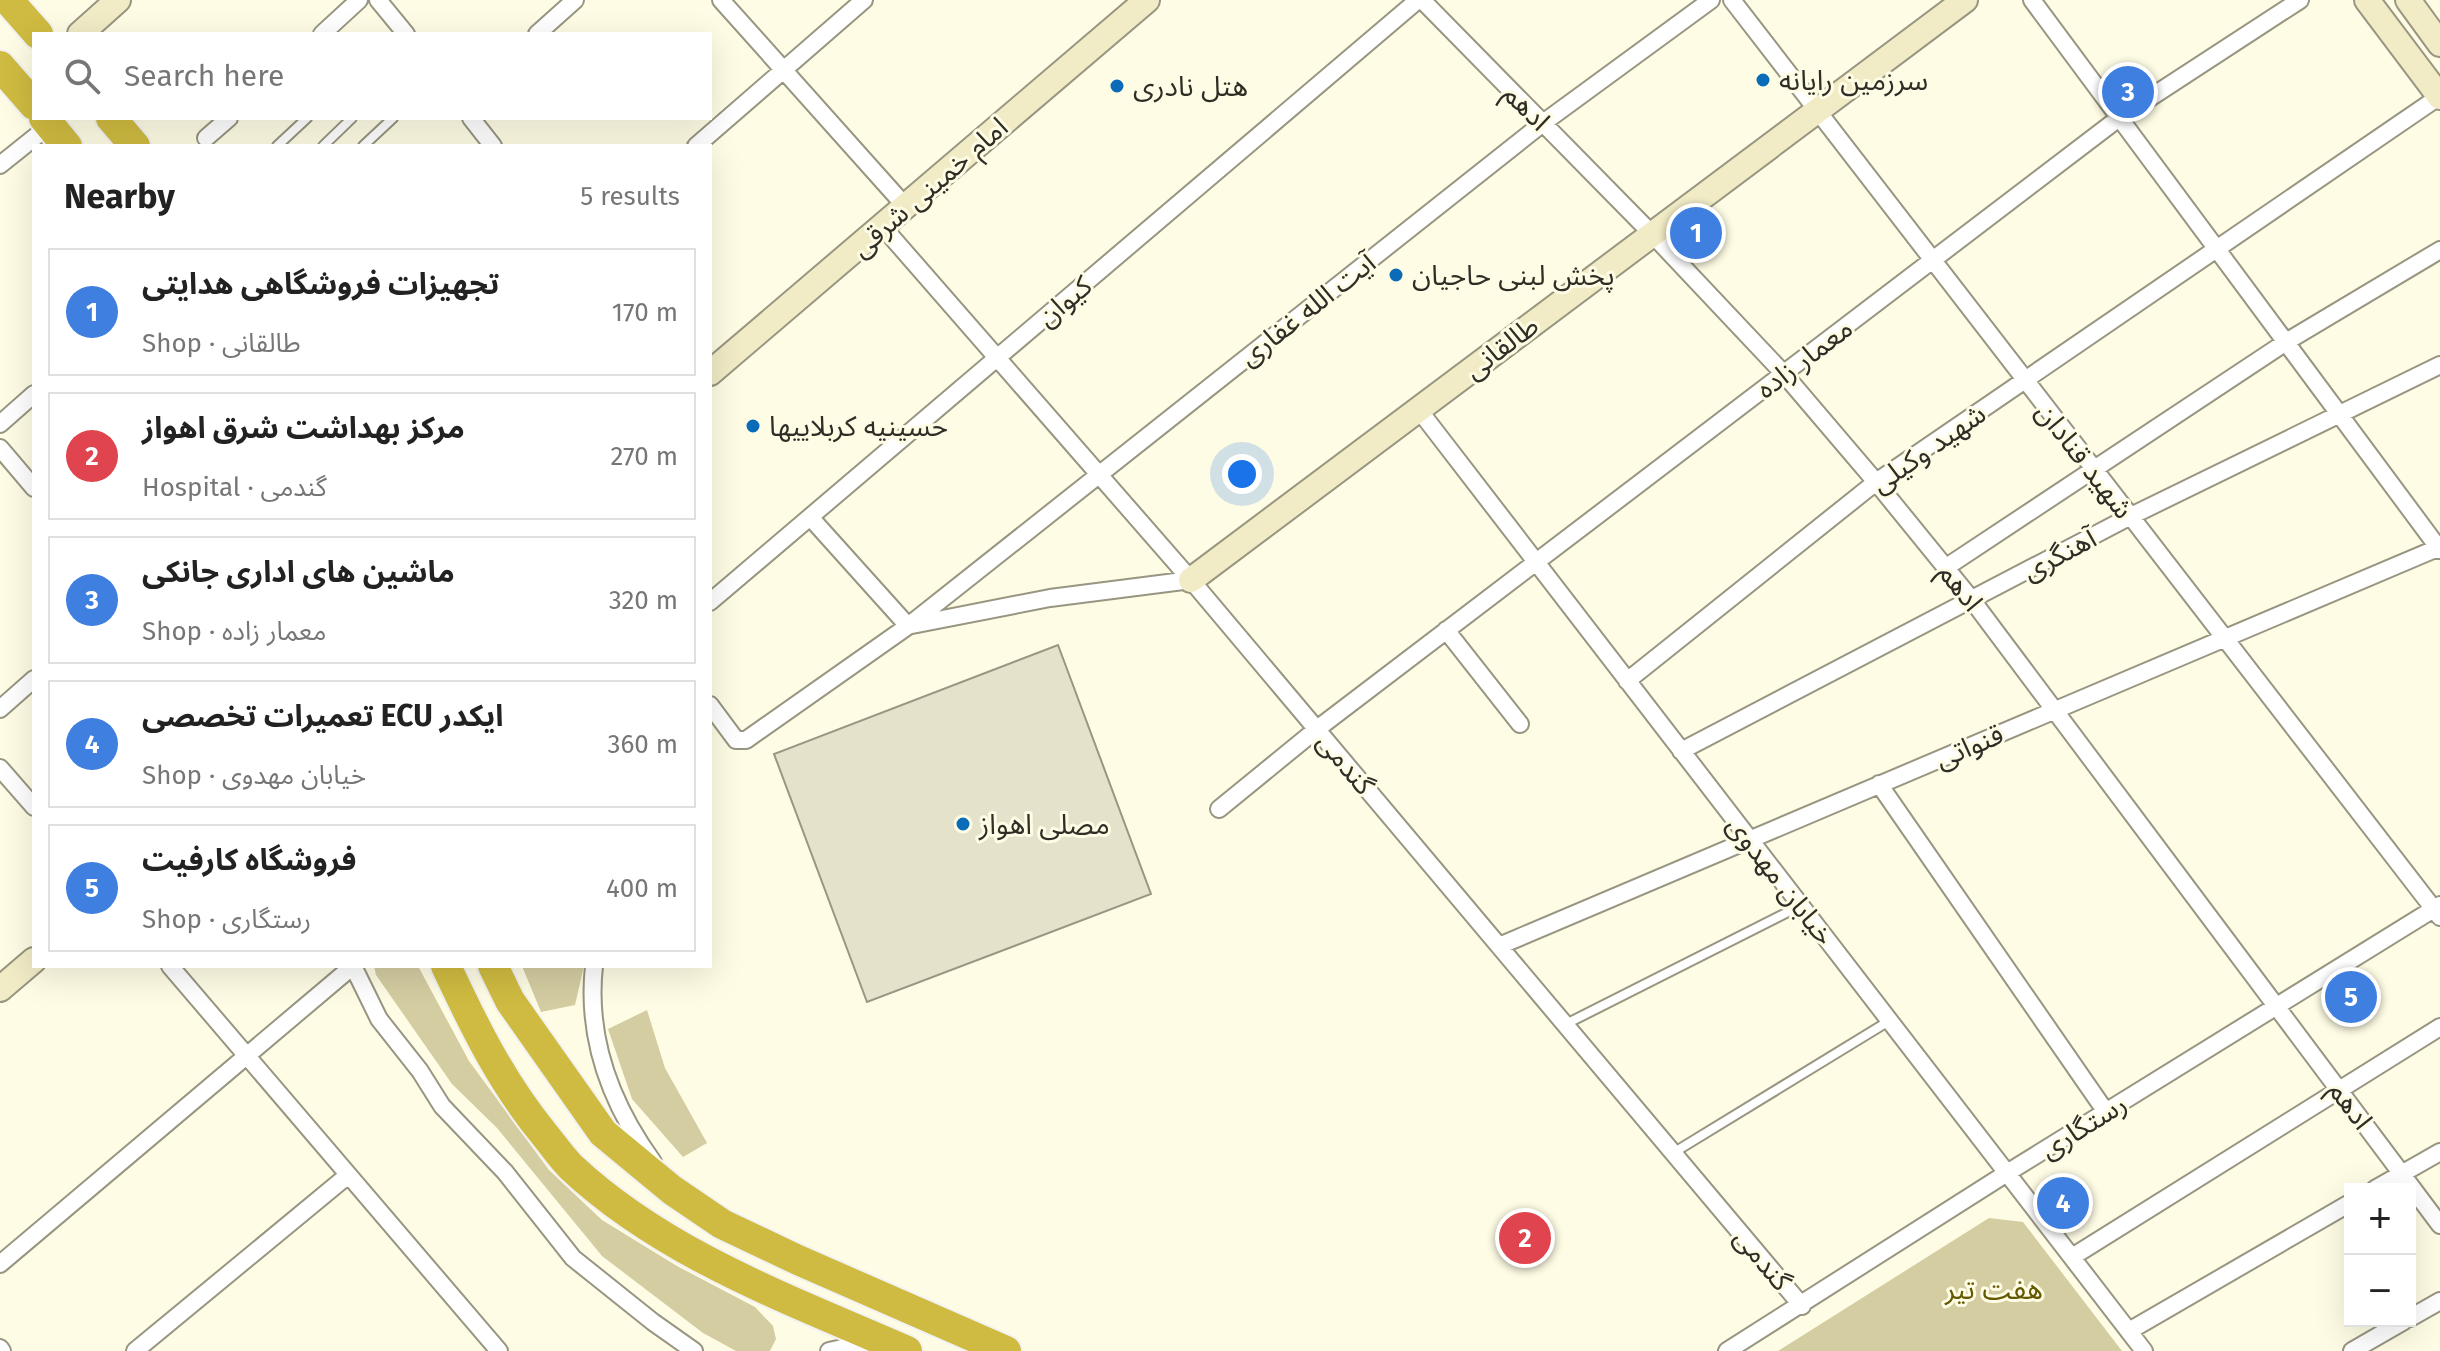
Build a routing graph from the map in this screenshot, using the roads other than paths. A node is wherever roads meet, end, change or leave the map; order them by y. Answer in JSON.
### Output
{"nodes":[{"id":1,"x":8,"y":0,"type":"edge"},
{"id":2,"x":118,"y":0,"type":"edge"},
{"id":3,"x":359,"y":0,"type":"edge"},
{"id":4,"x":378,"y":0,"type":"edge"},
{"id":5,"x":575,"y":0,"type":"edge"},
{"id":6,"x":721,"y":0,"type":"edge"},
{"id":7,"x":864,"y":0,"type":"edge"},
{"id":8,"x":1147,"y":0,"type":"edge"},
{"id":9,"x":1420,"y":0,"type":"edge"},
{"id":10,"x":1711,"y":0,"type":"edge"},
{"id":11,"x":1732,"y":0,"type":"edge"},
{"id":12,"x":1965,"y":0,"type":"edge"},
{"id":13,"x":2032,"y":0,"type":"edge"},
{"id":14,"x":2300,"y":0,"type":"edge"},
{"id":15,"x":2367,"y":0,"type":"edge"},
{"id":16,"x":2408,"y":0,"type":"edge"},
{"id":17,"x":36,"y":32,"type":"edge"},
{"id":18,"x":82,"y":32,"type":"edge"},
{"id":19,"x":324,"y":32,"type":"edge"},
{"id":20,"x":401,"y":32,"type":"edge"},
{"id":21,"x":539,"y":32,"type":"edge"},
{"id":22,"x":2440,"y":44,"type":"edge"},
{"id":23,"x":0,"y":66,"type":"edge"},
{"id":24,"x":784,"y":71,"type":"junction"},
{"id":25,"x":2440,"y":97,"type":"edge"},
{"id":26,"x":32,"y":100,"type":"edge"},
{"id":27,"x":1817,"y":111,"type":"junction"},
{"id":28,"x":2119,"y":118,"type":"junction"},
{"id":29,"x":34,"y":120,"type":"edge"},
{"id":30,"x":113,"y":120,"type":"edge"},
{"id":31,"x":227,"y":120,"type":"edge"},
{"id":32,"x":305,"y":120,"type":"edge"},
{"id":33,"x":350,"y":120,"type":"edge"},
{"id":34,"x":391,"y":120,"type":"edge"},
{"id":35,"x":473,"y":120,"type":"edge"},
{"id":36,"x":1543,"y":123,"type":"junction"},
{"id":37,"x":206,"y":138,"type":"dead end"},
{"id":38,"x":133,"y":144,"type":"edge"},
{"id":39,"x":279,"y":144,"type":"edge"},
{"id":40,"x":325,"y":144,"type":"edge"},
{"id":41,"x":365,"y":144,"type":"edge"},
{"id":42,"x":491,"y":144,"type":"edge"},
{"id":43,"x":698,"y":144,"type":"edge"},
{"id":44,"x":0,"y":165,"type":"edge"},
{"id":45,"x":906,"y":207,"type":"junction"},
{"id":46,"x":883,"y":227,"type":"junction"},
{"id":47,"x":1652,"y":234,"type":"junction"},
{"id":48,"x":2217,"y":249,"type":"junction"},
{"id":49,"x":2440,"y":250,"type":"edge"},
{"id":50,"x":1932,"y":261,"type":"junction"},
{"id":51,"x":2286,"y":342,"type":"junction"},
{"id":52,"x":997,"y":358,"type":"junction"},
{"id":53,"x":2440,"y":365,"type":"edge"},
{"id":54,"x":712,"y":371,"type":"edge"},
{"id":55,"x":1784,"y":374,"type":"junction"},
{"id":56,"x":2024,"y":381,"type":"junction"},
{"id":57,"x":32,"y":396,"type":"edge"},
{"id":58,"x":1419,"y":410,"type":"junction"},
{"id":59,"x":2339,"y":414,"type":"junction"},
{"id":60,"x":0,"y":424,"type":"edge"},
{"id":61,"x":0,"y":448,"type":"edge"},
{"id":62,"x":2093,"y":470,"type":"junction"},
{"id":63,"x":1098,"y":473,"type":"junction"},
{"id":64,"x":1876,"y":482,"type":"junction"},
{"id":65,"x":32,"y":486,"type":"edge"},
{"id":66,"x":810,"y":517,"type":"junction"},
{"id":67,"x":2129,"y":517,"type":"junction"},
{"id":68,"x":2439,"y":548,"type":"edge"},
{"id":69,"x":1536,"y":562,"type":"junction"},
{"id":70,"x":1945,"y":568,"type":"junction"},
{"id":71,"x":1191,"y":580,"type":"junction"},
{"id":72,"x":712,"y":600,"type":"edge"},
{"id":73,"x":1972,"y":600,"type":"junction"},
{"id":74,"x":908,"y":626,"type":"junction"},
{"id":75,"x":1446,"y":630,"type":"junction"},
{"id":76,"x":2224,"y":639,"type":"junction"},
{"id":77,"x":32,"y":681,"type":"edge"},
{"id":78,"x":1627,"y":681,"type":"junction"},
{"id":79,"x":712,"y":708,"type":"edge"},
{"id":80,"x":0,"y":709,"type":"edge"},
{"id":81,"x":2054,"y":710,"type":"junction"},
{"id":82,"x":1520,"y":724,"type":"dead end"},
{"id":83,"x":1317,"y":729,"type":"junction"},
{"id":84,"x":1681,"y":751,"type":"junction"},
{"id":85,"x":0,"y":768,"type":"edge"},
{"id":86,"x":1879,"y":784,"type":"junction"},
{"id":87,"x":32,"y":805,"type":"edge"},
{"id":88,"x":1219,"y":809,"type":"dead end"},
{"id":89,"x":1750,"y":840,"type":"junction"},
{"id":90,"x":1801,"y":905,"type":"junction"},
{"id":91,"x":2438,"y":910,"type":"edge"},
{"id":92,"x":1499,"y":946,"type":"junction"},
{"id":93,"x":32,"y":962,"type":"edge"},
{"id":94,"x":172,"y":968,"type":"edge"},
{"id":95,"x":351,"y":968,"type":"edge"},
{"id":96,"x":354,"y":968,"type":"edge"},
{"id":97,"x":447,"y":968,"type":"edge"},
{"id":98,"x":494,"y":968,"type":"edge"},
{"id":99,"x":594,"y":968,"type":"edge"},
{"id":100,"x":0,"y":989,"type":"edge"},
{"id":101,"x":2276,"y":1006,"type":"junction"},
{"id":102,"x":1889,"y":1020,"type":"junction"},
{"id":103,"x":1565,"y":1025,"type":"junction"},
{"id":104,"x":2440,"y":1027,"type":"edge"},
{"id":105,"x":247,"y":1056,"type":"junction"},
{"id":106,"x":2340,"y":1090,"type":"junction"},
{"id":107,"x":2106,"y":1112,"type":"junction"},
{"id":108,"x":2440,"y":1152,"type":"edge"},
{"id":109,"x":1673,"y":1153,"type":"junction"},
{"id":110,"x":2007,"y":1173,"type":"junction"},
{"id":111,"x":2402,"y":1173,"type":"junction"},
{"id":112,"x":347,"y":1176,"type":"junction"},
{"id":113,"x":2385,"y":1183,"type":"edge"},
{"id":114,"x":672,"y":1190,"type":"junction"},
{"id":115,"x":2344,"y":1206,"type":"edge"},
{"id":116,"x":2440,"y":1225,"type":"edge"},
{"id":117,"x":2072,"y":1257,"type":"junction"},
{"id":118,"x":0,"y":1264,"type":"edge"},
{"id":119,"x":2440,"y":1301,"type":"edge"},
{"id":120,"x":1802,"y":1306,"type":"junction"},
{"id":121,"x":2416,"y":1315,"type":"edge"},
{"id":122,"x":2394,"y":1327,"type":"edge"},
{"id":123,"x":2129,"y":1331,"type":"junction"},
{"id":124,"x":894,"y":1345,"type":"edge"},
{"id":125,"x":135,"y":1351,"type":"edge"},
{"id":126,"x":499,"y":1351,"type":"edge"},
{"id":127,"x":694,"y":1351,"type":"edge"},
{"id":128,"x":829,"y":1351,"type":"edge"},
{"id":129,"x":1006,"y":1351,"type":"edge"},
{"id":130,"x":1727,"y":1351,"type":"edge"},
{"id":131,"x":2144,"y":1351,"type":"edge"},
{"id":132,"x":2352,"y":1351,"type":"edge"}],
"edges":[{"from":1,"to":17,"type":"highway"},
{"from":2,"to":18,"type":"street"},
{"from":3,"to":19,"type":"street"},
{"from":4,"to":20,"type":"street"},
{"from":5,"to":21,"type":"street"},
{"from":6,"to":24,"type":"street"},
{"from":7,"to":24,"type":"street"},
{"from":8,"to":45,"type":"street","name":"امام خمینی شرقی"},
{"from":9,"to":36,"type":"street","name":"ادهم"},
{"from":9,"to":52,"type":"street","name":"کیوان"},
{"from":10,"to":36,"type":"street","name":"آیت الله غفاری"},
{"from":11,"to":27,"type":"street","name":"شهید قنادان"},
{"from":12,"to":27,"type":"street","name":"طالقانی"},
{"from":13,"to":28,"type":"street"},
{"from":14,"to":28,"type":"street","name":"معمار زاده"},
{"from":15,"to":25,"type":"street"},
{"from":16,"to":22,"type":"street"},
{"from":23,"to":26,"type":"highway"},
{"from":24,"to":43,"type":"street"},
{"from":24,"to":45,"type":"street"},
{"from":25,"to":48,"type":"street","name":"شهید وکیلی"},
{"from":27,"to":47,"type":"street","name":"طالقانی"},
{"from":27,"to":50,"type":"street","name":"شهید قنادان"},
{"from":28,"to":48,"type":"street"},
{"from":28,"to":50,"type":"street","name":"معمار زاده"},
{"from":29,"to":44,"type":"street"},
{"from":30,"to":38,"type":"highway"},
{"from":31,"to":37,"type":"street"},
{"from":32,"to":39,"type":"lane"},
{"from":33,"to":40,"type":"lane"},
{"from":34,"to":41,"type":"lane"},
{"from":35,"to":42,"type":"street"},
{"from":36,"to":47,"type":"street","name":"ادهم"},
{"from":36,"to":63,"type":"street","name":"آیت الله غفاری"},
{"from":45,"to":46,"type":"street","name":"امام خمینی شرقی"},
{"from":46,"to":52,"type":"street","name":"گندمی"},
{"from":46,"to":54,"type":"street","name":"امام خمینی شرقی"},
{"from":47,"to":55,"type":"street","name":"ادهم"},
{"from":47,"to":58,"type":"street","name":"طالقانی"},
{"from":48,"to":51,"type":"street"},
{"from":48,"to":56,"type":"street","name":"شهید وکیلی"},
{"from":49,"to":51,"type":"street"},
{"from":50,"to":55,"type":"street","name":"معمار زاده"},
{"from":50,"to":56,"type":"street","name":"شهید قنادان"},
{"from":51,"to":59,"type":"street"},
{"from":51,"to":62,"type":"street"},
{"from":52,"to":63,"type":"street","name":"گندمی"},
{"from":52,"to":66,"type":"street","name":"کیوان"},
{"from":53,"to":59,"type":"street","name":"آهنگری"},
{"from":55,"to":64,"type":"street","name":"ادهم"},
{"from":55,"to":69,"type":"street","name":"معمار زاده"},
{"from":56,"to":62,"type":"street","name":"شهید قنادان"},
{"from":56,"to":64,"type":"street","name":"شهید وکیلی"},
{"from":57,"to":60,"type":"street"},
{"from":58,"to":69,"type":"street","name":"خیابان مهدوی"},
{"from":58,"to":71,"type":"street","name":"طالقانی"},
{"from":59,"to":67,"type":"street","name":"آهنگری"},
{"from":59,"to":68,"type":"street"},
{"from":61,"to":65,"type":"street"},
{"from":62,"to":67,"type":"street","name":"شهید قنادان"},
{"from":62,"to":70,"type":"street"},
{"from":63,"to":71,"type":"street","name":"گندمی"},
{"from":63,"to":74,"type":"street","name":"آیت الله غفاری"},
{"from":64,"to":70,"type":"street","name":"ادهم"},
{"from":64,"to":78,"type":"street","name":"شهید وکیلی"},
{"from":66,"to":72,"type":"street","name":"کیوان"},
{"from":66,"to":74,"type":"street"},
{"from":67,"to":73,"type":"street","name":"آهنگری"},
{"from":67,"to":76,"type":"street","name":"شهید قنادان"},
{"from":68,"to":76,"type":"street","name":"قنواتی"},
{"from":69,"to":75,"type":"street","name":"معمار زاده"},
{"from":69,"to":78,"type":"street","name":"خیابان مهدوی"},
{"from":70,"to":73,"type":"street","name":"ادهم"},
{"from":71,"to":74,"type":"street"},
{"from":71,"to":83,"type":"street","name":"گندمی"},
{"from":73,"to":81,"type":"street","name":"ادهم"},
{"from":73,"to":84,"type":"street","name":"آهنگری"},
{"from":74,"to":79,"type":"street","name":"آیت الله غفاری"},
{"from":75,"to":82,"type":"street"},
{"from":75,"to":83,"type":"street","name":"معمار زاده"},
{"from":76,"to":81,"type":"street","name":"قنواتی"},
{"from":76,"to":91,"type":"street","name":"شهید قنادان"},
{"from":77,"to":80,"type":"street"},
{"from":78,"to":84,"type":"street","name":"خیابان مهدوی"},
{"from":81,"to":86,"type":"street","name":"قنواتی"},
{"from":81,"to":101,"type":"street","name":"ادهم"},
{"from":83,"to":88,"type":"street","name":"معمار زاده"},
{"from":83,"to":92,"type":"street","name":"گندمی"},
{"from":84,"to":89,"type":"street","name":"خیابان مهدوی"},
{"from":85,"to":87,"type":"street"},
{"from":86,"to":89,"type":"street","name":"قنواتی"},
{"from":86,"to":107,"type":"street"},
{"from":89,"to":90,"type":"street","name":"خیابان مهدوی"},
{"from":89,"to":92,"type":"street","name":"قنواتی"},
{"from":90,"to":102,"type":"street","name":"خیابان مهدوی"},
{"from":90,"to":103,"type":"lane"},
{"from":91,"to":101,"type":"street","name":"رستگاری"},
{"from":92,"to":103,"type":"street","name":"گندمی"},
{"from":93,"to":100,"type":"street"},
{"from":94,"to":105,"type":"street"},
{"from":95,"to":105,"type":"street"},
{"from":96,"to":127,"type":"street"},
{"from":97,"to":124,"type":"highway"},
{"from":98,"to":114,"type":"highway"},
{"from":99,"to":114,"type":"street"},
{"from":101,"to":106,"type":"street","name":"ادهم"},
{"from":101,"to":107,"type":"street","name":"رستگاری"},
{"from":102,"to":109,"type":"lane"},
{"from":102,"to":110,"type":"street","name":"خیابان مهدوی"},
{"from":103,"to":109,"type":"street","name":"گندمی"},
{"from":104,"to":106,"type":"street"},
{"from":105,"to":112,"type":"street"},
{"from":105,"to":118,"type":"street"},
{"from":106,"to":111,"type":"street","name":"ادهم"},
{"from":106,"to":117,"type":"street"},
{"from":107,"to":110,"type":"street","name":"رستگاری"},
{"from":108,"to":111,"type":"street"},
{"from":109,"to":120,"type":"street","name":"گندمی"},
{"from":110,"to":117,"type":"street","name":"خیابان مهدوی"},
{"from":110,"to":120,"type":"street","name":"رستگاری"},
{"from":111,"to":113,"type":"street"},
{"from":111,"to":116,"type":"street","name":"ادهم"},
{"from":112,"to":125,"type":"street"},
{"from":112,"to":126,"type":"street"},
{"from":114,"to":129,"type":"highway"},
{"from":115,"to":123,"type":"street"},
{"from":117,"to":123,"type":"street","name":"خیابان مهدوی"},
{"from":119,"to":121,"type":"street"},
{"from":120,"to":130,"type":"street","name":"رستگاری"},
{"from":122,"to":132,"type":"street"},
{"from":123,"to":131,"type":"street","name":"خیابان مهدوی"},
{"from":124,"to":128,"type":"street"}]}
